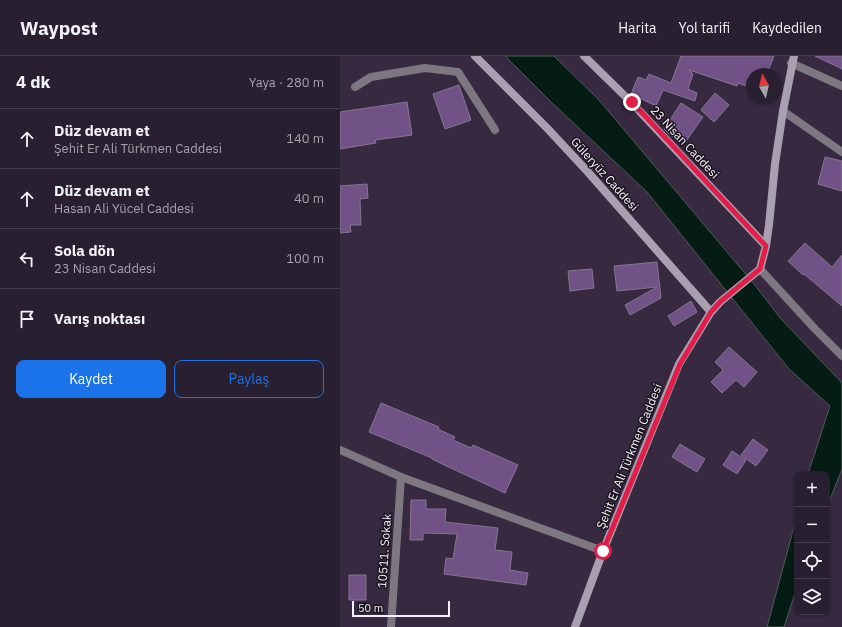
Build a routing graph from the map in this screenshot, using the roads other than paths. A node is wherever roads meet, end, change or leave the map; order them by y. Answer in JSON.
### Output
{"nodes":[{"id":1,"x":476,"y":56,"type":"edge"},
{"id":2,"x":584,"y":56,"type":"edge"},
{"id":3,"x":793,"y":60,"type":"edge"},
{"id":4,"x":842,"y":86,"type":"edge"},
{"id":5,"x":355,"y":87,"type":"dead end"},
{"id":6,"x":783,"y":111,"type":"junction"},
{"id":7,"x":495,"y":130,"type":"dead end"},
{"id":8,"x":842,"y":152,"type":"edge"},
{"id":9,"x":766,"y":246,"type":"junction"},
{"id":10,"x":760,"y":269,"type":"junction"},
{"id":11,"x":711,"y":312,"type":"junction"},
{"id":12,"x":842,"y":356,"type":"edge"},
{"id":13,"x":340,"y":450,"type":"edge"},
{"id":14,"x":401,"y":477,"type":"junction"},
{"id":15,"x":603,"y":551,"type":"junction"},
{"id":16,"x":391,"y":627,"type":"edge"},
{"id":17,"x":575,"y":627,"type":"edge"}],
"edges":[{"from":1,"to":11,"type":"street","name":"Güleryüz Caddesi"},
{"from":2,"to":9,"type":"street","name":"23 Nisan Caddesi"},
{"from":3,"to":4,"type":"street"},
{"from":3,"to":6,"type":"street"},
{"from":5,"to":7,"type":"street"},
{"from":6,"to":8,"type":"street"},
{"from":6,"to":9,"type":"street"},
{"from":9,"to":10,"type":"street"},
{"from":10,"to":11,"type":"street","name":"Şehit Er Ali Türkmen Caddesi"},
{"from":10,"to":12,"type":"street"},
{"from":11,"to":15,"type":"street","name":"Şehit Er Ali Türkmen Caddesi"},
{"from":13,"to":14,"type":"street"},
{"from":14,"to":15,"type":"street"},
{"from":14,"to":16,"type":"street","name":"10511. Sokak"},
{"from":15,"to":17,"type":"street","name":"Şehit Er Ali Türkmen Caddesi"}]}
